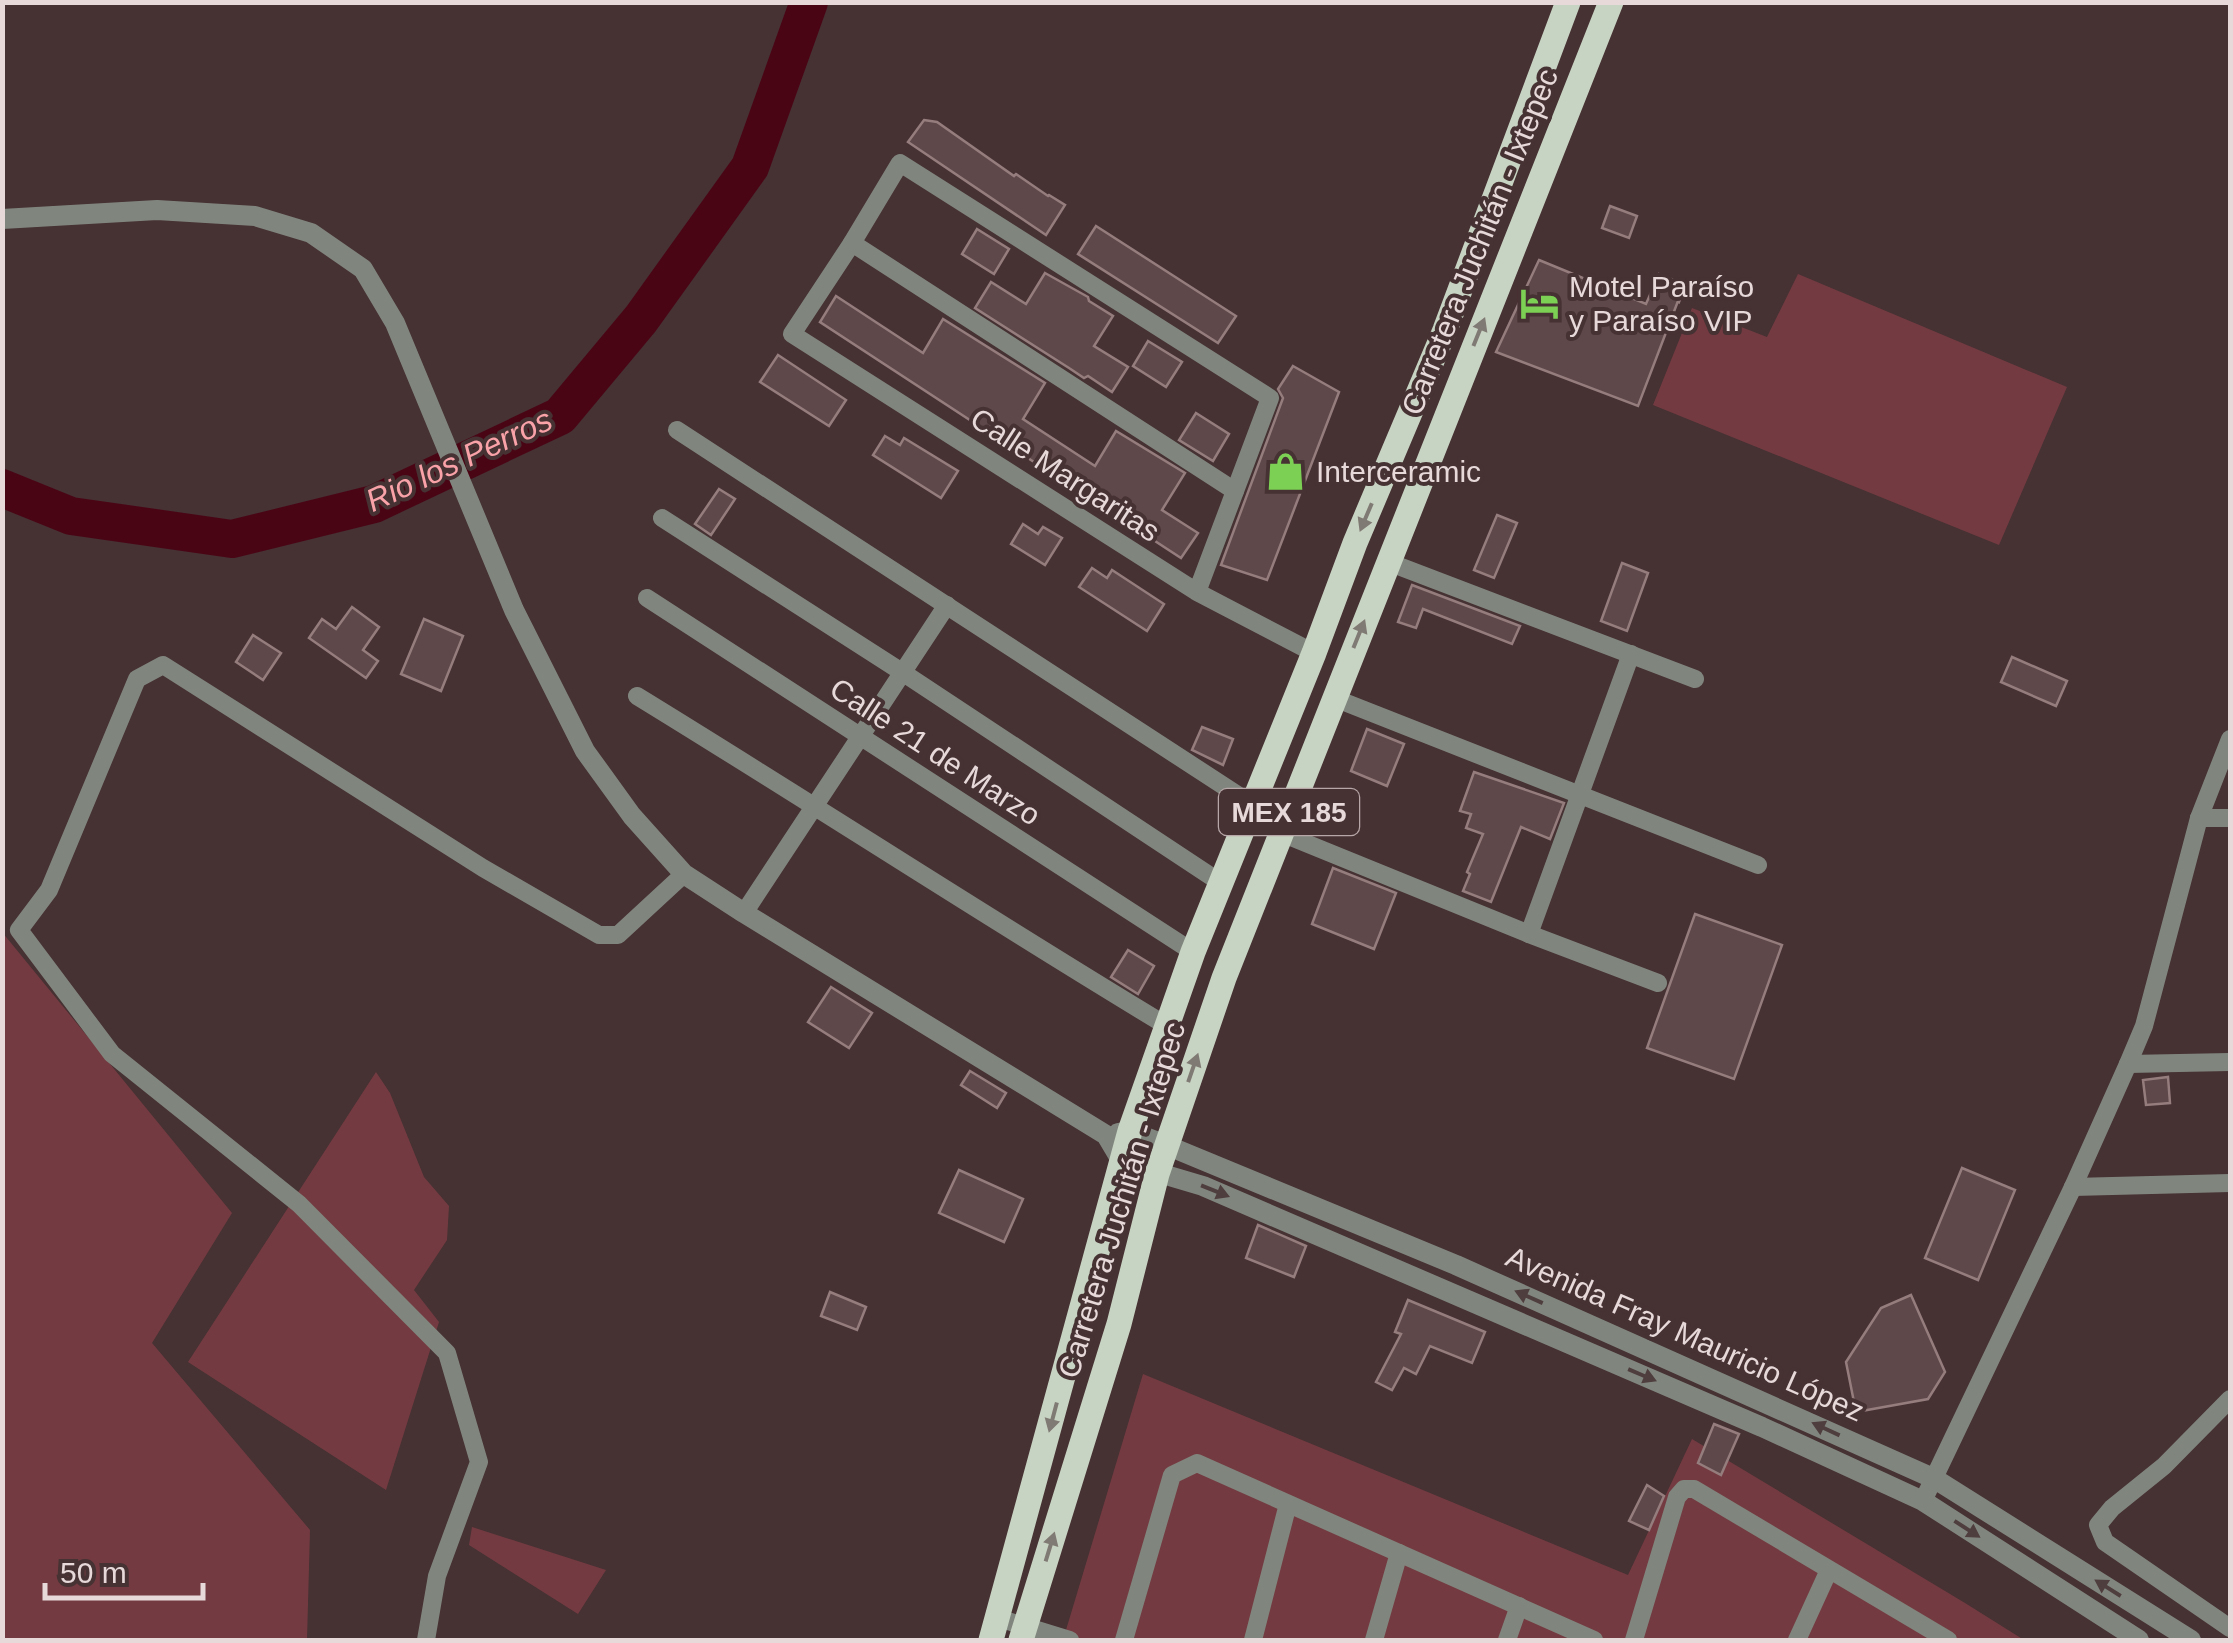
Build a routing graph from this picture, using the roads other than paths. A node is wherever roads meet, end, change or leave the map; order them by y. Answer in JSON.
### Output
{"nodes":[{"id":1,"x":1568,"y":2,"type":"edge"},
{"id":2,"x":1611,"y":2,"type":"edge"},
{"id":3,"x":1509,"y":159,"type":"junction"},
{"id":4,"x":1543,"y":172,"type":"junction"},
{"id":5,"x":2,"y":219,"type":"edge"},
{"id":6,"x":852,"y":244,"type":"junction"},
{"id":7,"x":677,"y":430,"type":"dead end"},
{"id":8,"x":1235,"y":491,"type":"junction"},
{"id":9,"x":662,"y":518,"type":"dead end"},
{"id":10,"x":1388,"y":562,"type":"junction"},
{"id":11,"x":1196,"y":592,"type":"junction"},
{"id":12,"x":647,"y":598,"type":"dead end"},
{"id":13,"x":947,"y":605,"type":"junction"},
{"id":14,"x":1314,"y":653,"type":"junction"},
{"id":15,"x":1631,"y":654,"type":"junction"},
{"id":16,"x":902,"y":672,"type":"junction"},
{"id":17,"x":1695,"y":679,"type":"dead end"},
{"id":18,"x":638,"y":696,"type":"dead end"},
{"id":19,"x":1334,"y":698,"type":"junction"},
{"id":20,"x":860,"y":736,"type":"junction"},
{"id":21,"x":2230,"y":739,"type":"edge"},
{"id":22,"x":1580,"y":794,"type":"junction"},
{"id":23,"x":815,"y":805,"type":"junction"},
{"id":24,"x":1253,"y":805,"type":"junction"},
{"id":25,"x":2200,"y":818,"type":"junction"},
{"id":26,"x":2230,"y":818,"type":"edge"},
{"id":27,"x":1280,"y":833,"type":"junction"},
{"id":28,"x":1758,"y":864,"type":"dead end"},
{"id":29,"x":684,"y":874,"type":"junction"},
{"id":30,"x":1221,"y":883,"type":"junction"},
{"id":31,"x":744,"y":913,"type":"junction"},
{"id":32,"x":1528,"y":934,"type":"junction"},
{"id":33,"x":1193,"y":952,"type":"junction"},
{"id":34,"x":1658,"y":982,"type":"dead end"},
{"id":35,"x":1167,"y":1026,"type":"junction"},
{"id":36,"x":2230,"y":1062,"type":"edge"},
{"id":37,"x":2128,"y":1064,"type":"junction"},
{"id":38,"x":1118,"y":1133,"type":"junction"},
{"id":39,"x":1166,"y":1145,"type":"junction"},
{"id":40,"x":1122,"y":1162,"type":"junction"},
{"id":41,"x":1156,"y":1174,"type":"junction"},
{"id":42,"x":2230,"y":1183,"type":"edge"},
{"id":43,"x":2073,"y":1187,"type":"junction"},
{"id":44,"x":2230,"y":1400,"type":"edge"},
{"id":45,"x":1935,"y":1479,"type":"junction"},
{"id":46,"x":1923,"y":1502,"type":"junction"},
{"id":47,"x":1288,"y":1504,"type":"junction"},
{"id":48,"x":1399,"y":1552,"type":"junction"},
{"id":49,"x":1829,"y":1570,"type":"junction"},
{"id":50,"x":1519,"y":1606,"type":"junction"},
{"id":51,"x":2230,"y":1628,"type":"edge"},
{"id":52,"x":994,"y":1629,"type":"edge"},
{"id":53,"x":1024,"y":1633,"type":"edge"},
{"id":54,"x":426,"y":1640,"type":"edge"},
{"id":55,"x":1070,"y":1640,"type":"edge"},
{"id":56,"x":1124,"y":1640,"type":"edge"},
{"id":57,"x":1253,"y":1640,"type":"edge"},
{"id":58,"x":1374,"y":1640,"type":"edge"},
{"id":59,"x":1507,"y":1640,"type":"edge"},
{"id":60,"x":1594,"y":1640,"type":"edge"},
{"id":61,"x":1634,"y":1640,"type":"edge"},
{"id":62,"x":1797,"y":1640,"type":"edge"},
{"id":63,"x":1948,"y":1640,"type":"edge"},
{"id":64,"x":2138,"y":1640,"type":"edge"},
{"id":65,"x":2191,"y":1640,"type":"edge"}],
"edges":[{"from":1,"to":3,"type":"main road","name":"Carretera Juchitán - Ixtepec","number":"MEX 185"},
{"from":2,"to":4,"type":"main road","name":"Carretera Juchitán - Ixtepec","number":"MEX 185"},
{"from":3,"to":4,"type":"main road"},
{"from":3,"to":14,"type":"main road","name":"Carretera Juchitán - Ixtepec","number":"MEX 185","one_way":true},
{"from":10,"to":4,"type":"main road","name":"Carretera Juchitán - Ixtepec","number":"MEX 185","one_way":true},
{"from":5,"to":29,"type":"street","name":"Avenida Fray Mauricio López"},
{"from":6,"to":8,"type":"street"},
{"from":6,"to":8,"type":"street"},
{"from":6,"to":11,"type":"street","name":"Calle Margaritas"},
{"from":7,"to":13,"type":"street"},
{"from":8,"to":11,"type":"street"},
{"from":9,"to":16,"type":"street"},
{"from":10,"to":15,"type":"street"},
{"from":19,"to":10,"type":"main road","name":"Carretera Juchitán - Ixtepec","number":"MEX 185","one_way":true},
{"from":11,"to":14,"type":"street","name":"Calle Margaritas"},
{"from":12,"to":20,"type":"street","name":"Calle 21 de Marzo"},
{"from":13,"to":16,"type":"street"},
{"from":13,"to":24,"type":"street"},
{"from":14,"to":24,"type":"main road","name":"Carretera Juchitán - Ixtepec","number":"MEX 185"},
{"from":15,"to":17,"type":"street"},
{"from":15,"to":22,"type":"street"},
{"from":16,"to":20,"type":"street"},
{"from":16,"to":30,"type":"street"},
{"from":18,"to":23,"type":"street"},
{"from":19,"to":22,"type":"street"},
{"from":19,"to":27,"type":"main road","name":"Carretera Juchitán - Ixtepec","number":"MEX 185"},
{"from":20,"to":23,"type":"street"},
{"from":20,"to":33,"type":"street","name":"Calle 21 de Marzo"},
{"from":21,"to":25,"type":"street"},
{"from":22,"to":28,"type":"street"},
{"from":22,"to":32,"type":"street"},
{"from":23,"to":31,"type":"street"},
{"from":23,"to":35,"type":"street"},
{"from":24,"to":30,"type":"main road","name":"Carretera Juchitán - Ixtepec","number":"MEX 185"},
{"from":25,"to":26,"type":"street"},
{"from":25,"to":37,"type":"street"},
{"from":27,"to":32,"type":"street"},
{"from":39,"to":27,"type":"main road","name":"Carretera Juchitán - Ixtepec","number":"MEX 185","one_way":true},
{"from":29,"to":31,"type":"street","name":"Avenida Fray Mauricio López"},
{"from":29,"to":54,"type":"street"},
{"from":30,"to":33,"type":"main road","name":"Carretera Juchitán - Ixtepec","number":"MEX 185"},
{"from":31,"to":38,"type":"street","name":"Avenida Fray Mauricio López"},
{"from":32,"to":34,"type":"street"},
{"from":33,"to":35,"type":"main road","name":"Carretera Juchitán - Ixtepec","number":"MEX 185"},
{"from":35,"to":38,"type":"main road","name":"Carretera Juchitán - Ixtepec","number":"MEX 185"},
{"from":36,"to":37,"type":"street"},
{"from":37,"to":43,"type":"street"},
{"from":38,"to":39,"type":"street","name":"Avenida Fray Mauricio López"},
{"from":38,"to":40,"type":"main road","name":"Carretera Juchitán - Ixtepec","number":"MEX 185"},
{"from":39,"to":41,"type":"main road","name":"Carretera Juchitán - Ixtepec","number":"MEX 185"},
{"from":45,"to":39,"type":"street","name":"Avenida Fray Mauricio López","one_way":true},
{"from":40,"to":41,"type":"street","name":"Avenida Fray Mauricio López"},
{"from":40,"to":52,"type":"main road","name":"Carretera Juchitán - Ixtepec","number":"MEX 185","one_way":true},
{"from":41,"to":46,"type":"street","name":"Avenida Fray Mauricio López","one_way":true},
{"from":53,"to":41,"type":"main road","name":"Carretera Juchitán - Ixtepec","number":"MEX 185","one_way":true},
{"from":42,"to":43,"type":"street"},
{"from":43,"to":45,"type":"street"},
{"from":44,"to":51,"type":"street"},
{"from":45,"to":46,"type":"street"},
{"from":65,"to":45,"type":"street","name":"Avenida Fray Mauricio López","one_way":true},
{"from":46,"to":64,"type":"street","name":"Avenida Fray Mauricio López","one_way":true},
{"from":47,"to":48,"type":"street"},
{"from":47,"to":56,"type":"street"},
{"from":47,"to":57,"type":"street"},
{"from":48,"to":50,"type":"street"},
{"from":48,"to":58,"type":"street"},
{"from":49,"to":61,"type":"street"},
{"from":49,"to":62,"type":"street"},
{"from":49,"to":63,"type":"street"},
{"from":50,"to":59,"type":"street"},
{"from":50,"to":60,"type":"street"},
{"from":52,"to":53,"type":"street"},
{"from":53,"to":55,"type":"street"}]}
